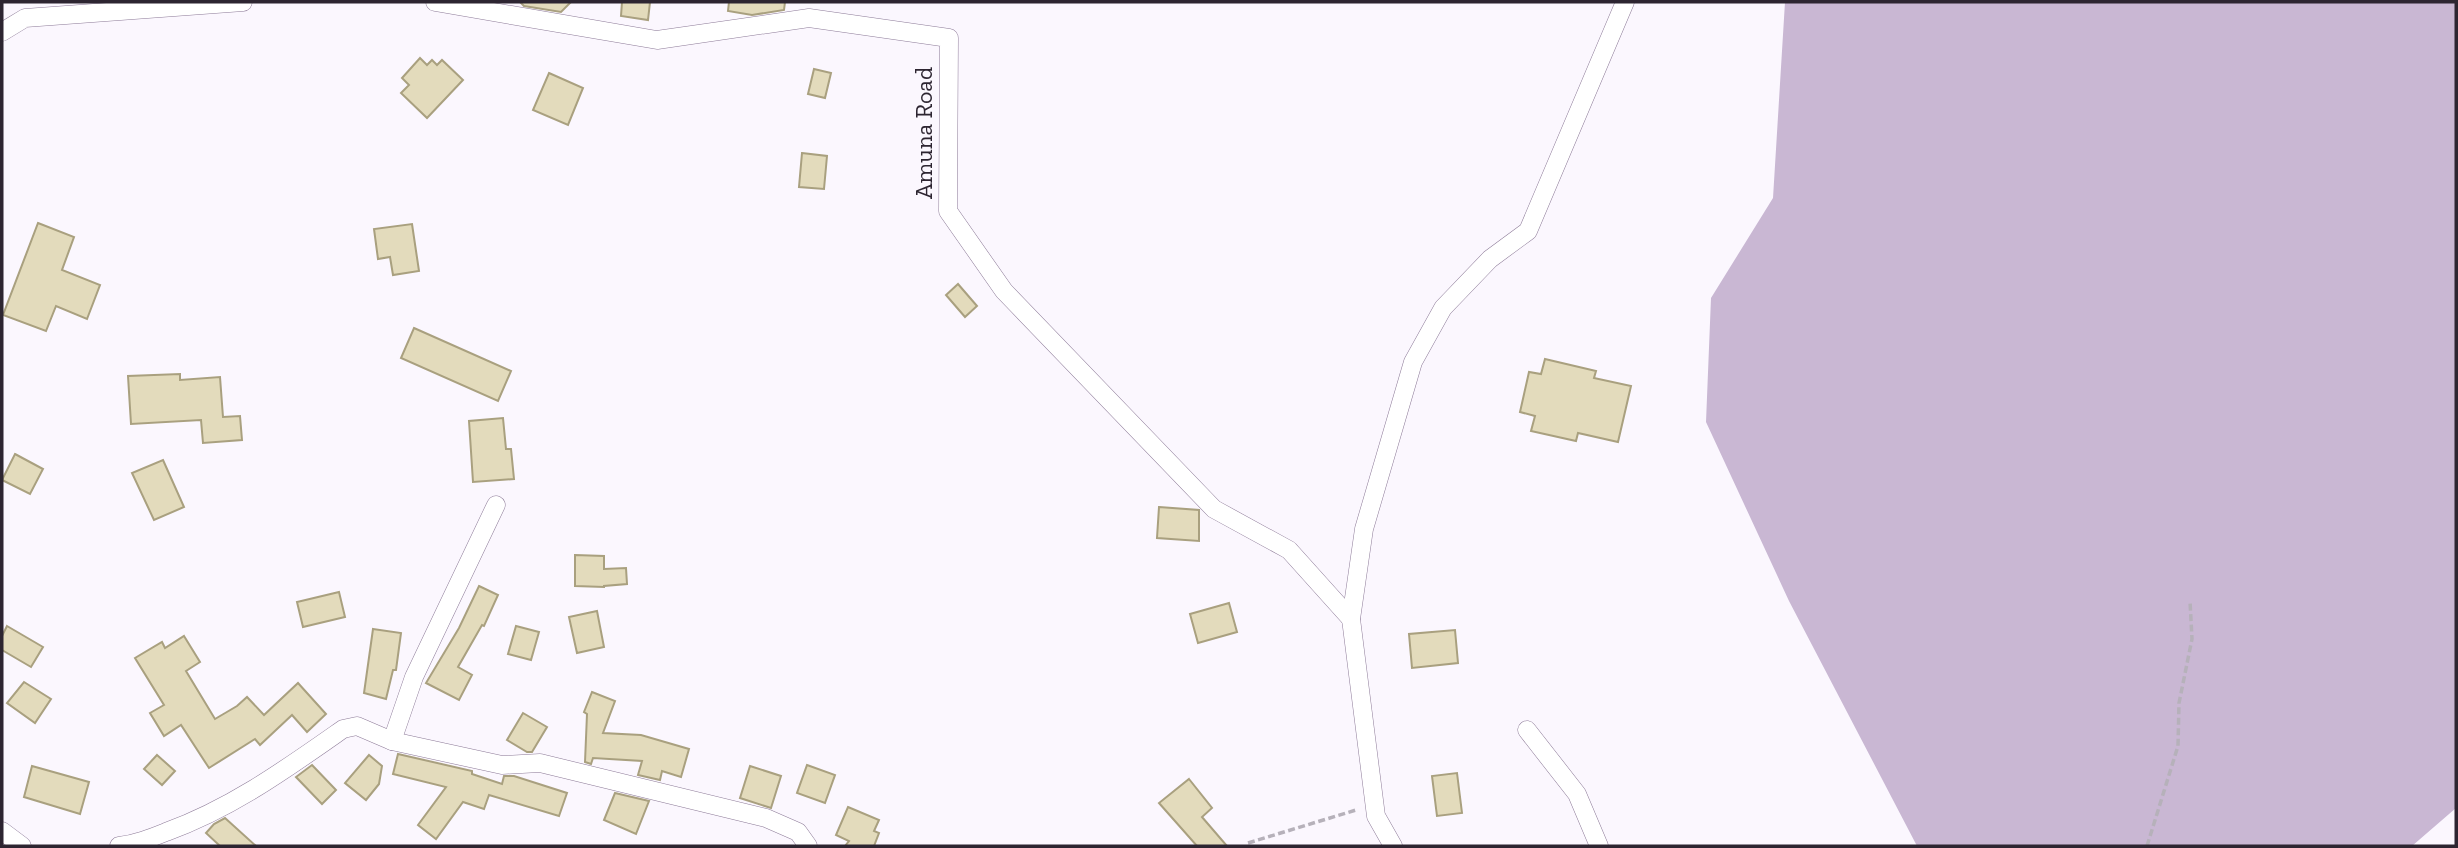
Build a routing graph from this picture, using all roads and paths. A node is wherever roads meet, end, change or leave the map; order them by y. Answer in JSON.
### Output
{"nodes":[{"id":1,"x":243,"y":2,"type":"edge"},
{"id":2,"x":435,"y":2,"type":"edge"},
{"id":3,"x":1625,"y":2,"type":"edge"},
{"id":4,"x":2,"y":32,"type":"edge"},
{"id":5,"x":496,"y":505,"type":"dead end"},
{"id":6,"x":2190,"y":601,"type":"dead end"},
{"id":7,"x":1351,"y":619,"type":"junction"},
{"id":8,"x":1527,"y":730,"type":"dead end"},
{"id":9,"x":391,"y":741,"type":"junction"},
{"id":10,"x":1375,"y":804,"type":"junction"},
{"id":11,"x":2,"y":831,"type":"edge"},
{"id":12,"x":1248,"y":843,"type":"dead end"},
{"id":13,"x":22,"y":846,"type":"edge"},
{"id":14,"x":120,"y":846,"type":"edge"},
{"id":15,"x":808,"y":846,"type":"edge"},
{"id":16,"x":1393,"y":846,"type":"edge"},
{"id":17,"x":1599,"y":846,"type":"edge"},
{"id":18,"x":2147,"y":846,"type":"edge"}],
"edges":[{"from":1,"to":4,"type":"street"},
{"from":2,"to":7,"type":"street","name":"Amuna Road"},
{"from":3,"to":7,"type":"street"},
{"from":5,"to":9,"type":"street"},
{"from":6,"to":18,"type":"path"},
{"from":7,"to":10,"type":"street"},
{"from":8,"to":17,"type":"street"},
{"from":9,"to":14,"type":"street"},
{"from":9,"to":15,"type":"street"},
{"from":10,"to":12,"type":"path"},
{"from":10,"to":16,"type":"street"},
{"from":11,"to":13,"type":"street"}]}
